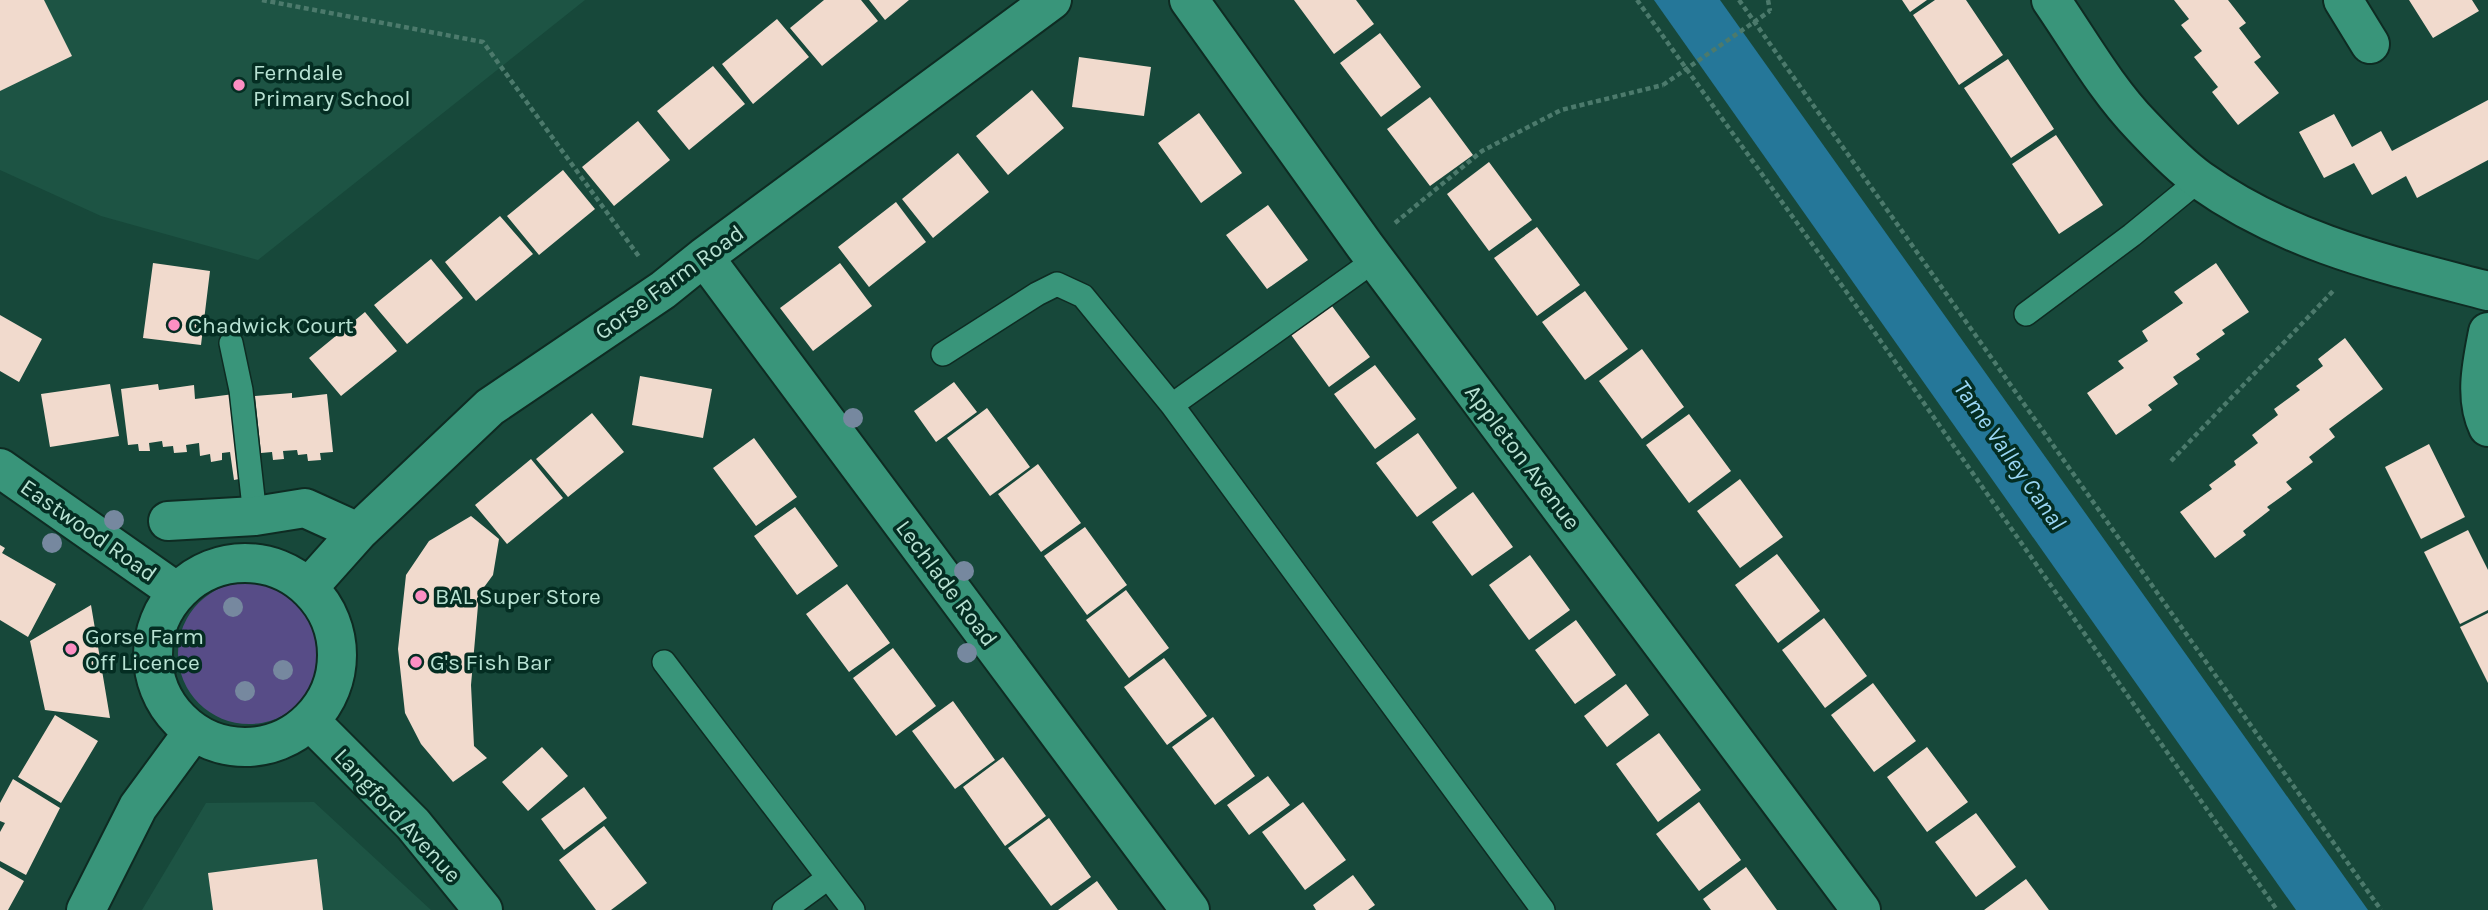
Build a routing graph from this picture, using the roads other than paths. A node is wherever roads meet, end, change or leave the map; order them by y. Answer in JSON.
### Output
{"nodes":[{"id":1,"x":1052,"y":0,"type":"edge"},
{"id":2,"x":1189,"y":0,"type":"edge"},
{"id":3,"x":2051,"y":0,"type":"edge"},
{"id":4,"x":2343,"y":0,"type":"edge"},
{"id":5,"x":2370,"y":44,"type":"dead end"},
{"id":6,"x":2199,"y":180,"type":"junction"},
{"id":7,"x":1371,"y":253,"type":"junction"},
{"id":8,"x":704,"y":257,"type":"junction"},
{"id":9,"x":2488,"y":291,"type":"edge"},
{"id":10,"x":2026,"y":314,"type":"dead end"},
{"id":11,"x":2488,"y":332,"type":"edge"},
{"id":12,"x":232,"y":343,"type":"dead end"},
{"id":13,"x":943,"y":354,"type":"dead end"},
{"id":14,"x":1172,"y":405,"type":"junction"},
{"id":15,"x":2488,"y":427,"type":"edge"},
{"id":16,"x":0,"y":468,"type":"edge"},
{"id":17,"x":256,"y":516,"type":"junction"},
{"id":18,"x":168,"y":521,"type":"dead end"},
{"id":19,"x":358,"y":532,"type":"junction"},
{"id":20,"x":309,"y":588,"type":"junction"},
{"id":21,"x":177,"y":593,"type":"junction"},
{"id":22,"x":664,"y":662,"type":"dead end"},
{"id":23,"x":310,"y":722,"type":"junction"},
{"id":24,"x":193,"y":732,"type":"junction"},
{"id":25,"x":828,"y":878,"type":"junction"},
{"id":26,"x":86,"y":910,"type":"edge"},
{"id":27,"x":483,"y":910,"type":"edge"},
{"id":28,"x":783,"y":910,"type":"edge"},
{"id":29,"x":853,"y":910,"type":"edge"},
{"id":30,"x":1190,"y":910,"type":"edge"},
{"id":31,"x":1543,"y":910,"type":"edge"},
{"id":32,"x":1861,"y":910,"type":"edge"}],
"edges":[{"from":1,"to":8,"type":"street","name":"Gorse Farm Road"},
{"from":2,"to":7,"type":"street","name":"Appleton Avenue"},
{"from":3,"to":6,"type":"street"},
{"from":4,"to":5,"type":"street"},
{"from":6,"to":9,"type":"street"},
{"from":6,"to":10,"type":"lane"},
{"from":7,"to":14,"type":"lane"},
{"from":7,"to":32,"type":"street","name":"Appleton Avenue"},
{"from":8,"to":19,"type":"street","name":"Gorse Farm Road"},
{"from":8,"to":30,"type":"street","name":"Lechlade Road"},
{"from":11,"to":15,"type":"street"},
{"from":12,"to":17,"type":"lane"},
{"from":13,"to":14,"type":"lane"},
{"from":14,"to":31,"type":"lane"},
{"from":16,"to":21,"type":"street","name":"Eastwood Road"},
{"from":17,"to":18,"type":"street"},
{"from":17,"to":19,"type":"street"},
{"from":19,"to":20,"type":"street","name":"Gorse Farm Road"},
{"from":20,"to":21,"type":"street"},
{"from":20,"to":23,"type":"street"},
{"from":21,"to":24,"type":"street"},
{"from":22,"to":25,"type":"lane"},
{"from":23,"to":24,"type":"street"},
{"from":23,"to":27,"type":"street","name":"Langford Avenue"},
{"from":24,"to":26,"type":"street"},
{"from":25,"to":28,"type":"lane"},
{"from":25,"to":29,"type":"lane"}]}
